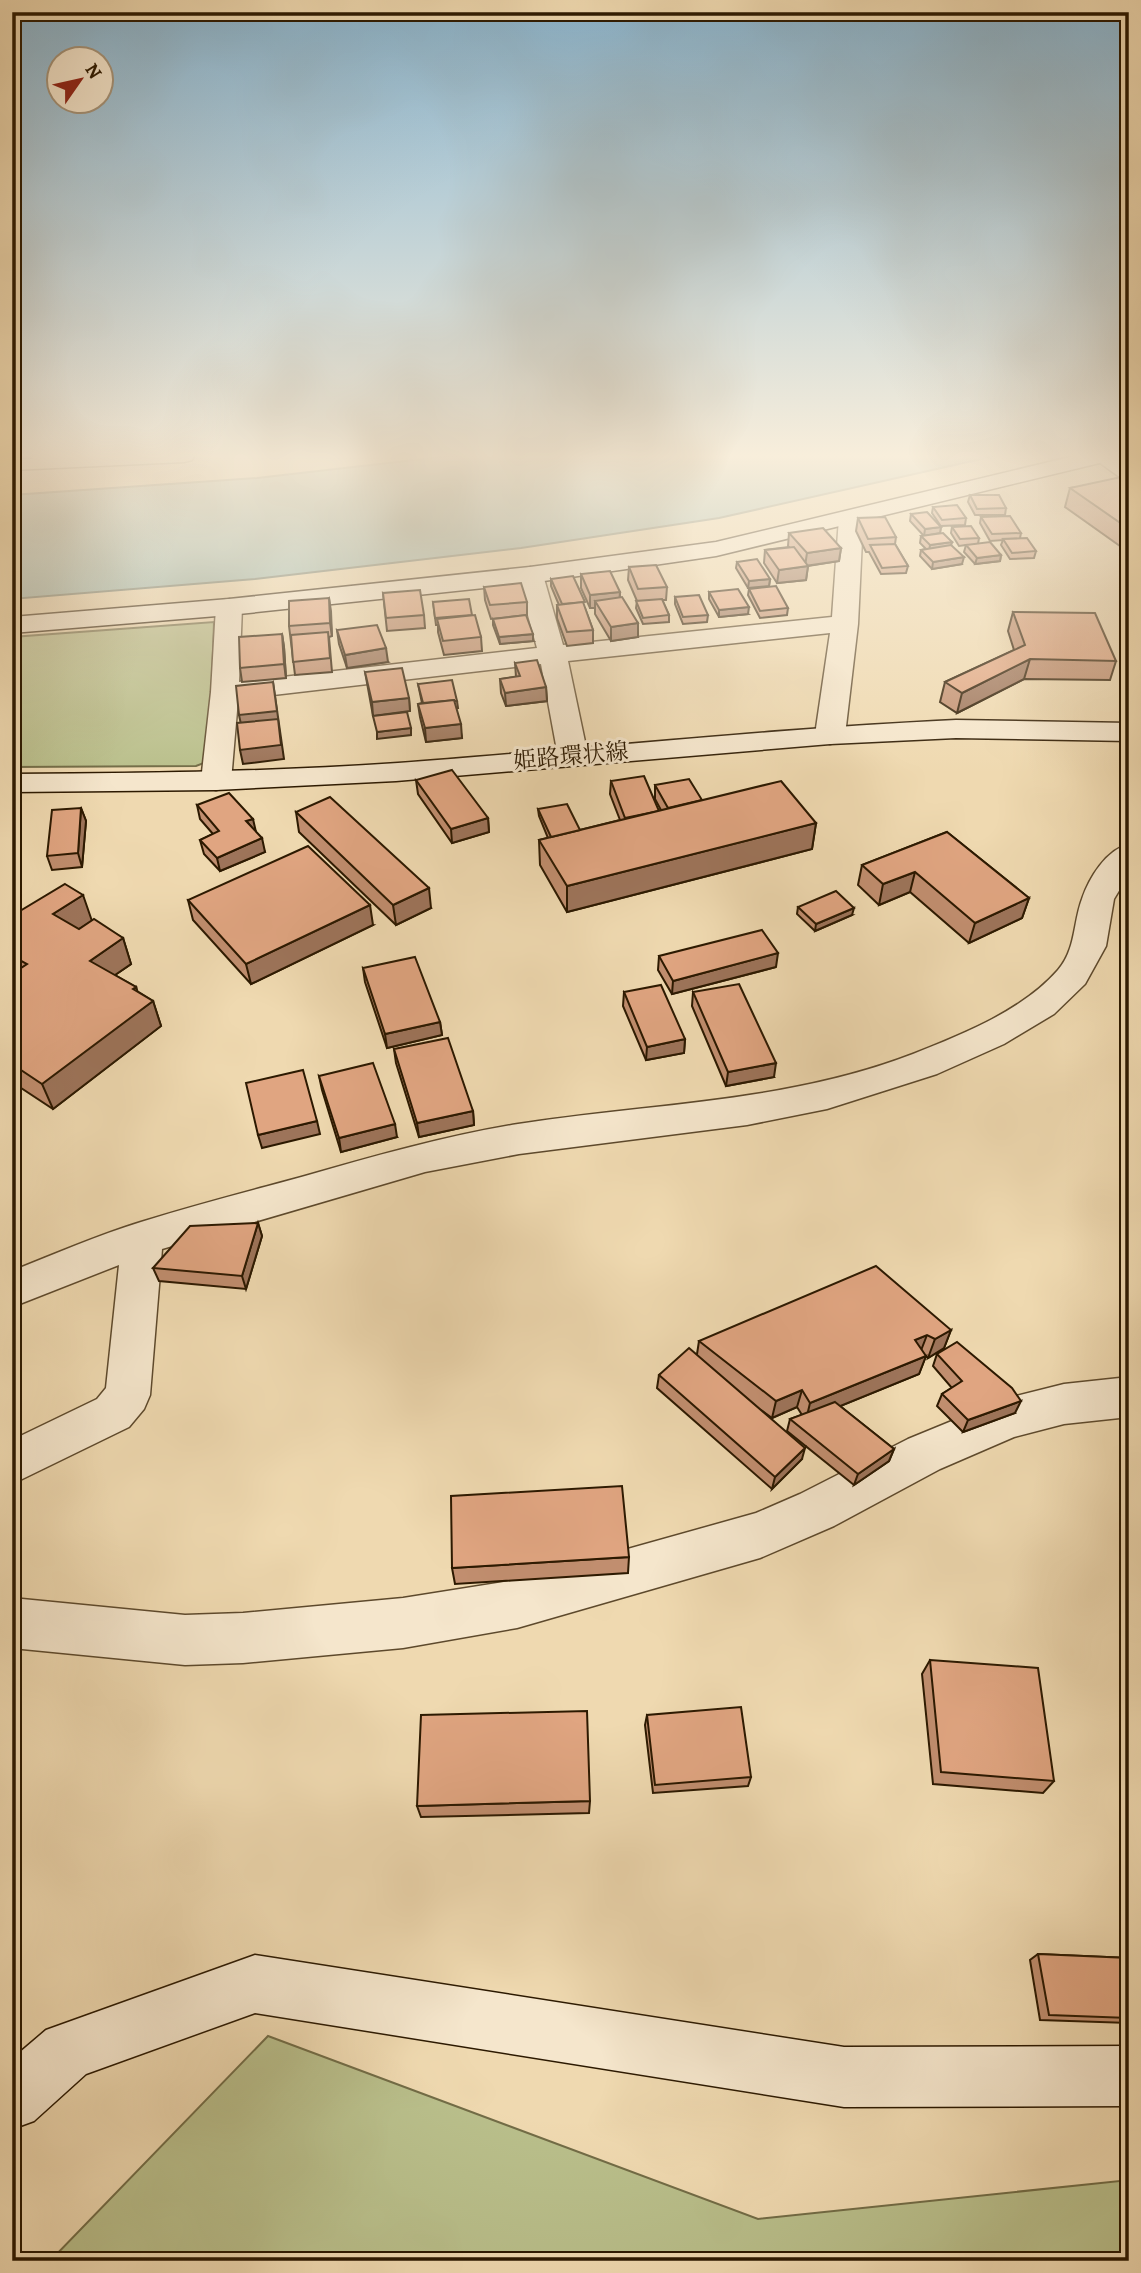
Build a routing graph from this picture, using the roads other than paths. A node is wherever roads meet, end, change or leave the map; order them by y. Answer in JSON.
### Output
{"nodes":[{"id":1,"x":630,"y":561,"type":"edge"},
{"id":2,"x":849,"y":561,"type":"edge"},
{"id":3,"x":530,"y":575,"type":"junction"},
{"id":4,"x":229,"y":607,"type":"junction"},
{"id":5,"x":845,"y":624,"type":"junction"},
{"id":6,"x":12,"y":625,"type":"edge"},
{"id":7,"x":553,"y":654,"type":"junction"},
{"id":8,"x":225,"y":692,"type":"junction"},
{"id":9,"x":1129,"y":732,"type":"edge"},
{"id":10,"x":830,"y":735,"type":"junction"},
{"id":11,"x":573,"y":756,"type":"junction"},
{"id":12,"x":216,"y":781,"type":"junction"},
{"id":13,"x":12,"y":782,"type":"edge"},
{"id":14,"x":1129,"y":854,"type":"edge"},
{"id":15,"x":142,"y":1238,"type":"junction"},
{"id":16,"x":12,"y":1289,"type":"edge"},
{"id":17,"x":1129,"y":1397,"type":"edge"},
{"id":18,"x":12,"y":1463,"type":"edge"},
{"id":19,"x":12,"y":1623,"type":"edge"},
{"id":20,"x":1129,"y":2076,"type":"edge"},
{"id":21,"x":12,"y":2099,"type":"edge"}],
"edges":[{"from":1,"to":3,"type":"street"},
{"from":2,"to":5,"type":"street"},
{"from":3,"to":4,"type":"street"},
{"from":3,"to":7,"type":"street"},
{"from":4,"to":6,"type":"street"},
{"from":4,"to":8,"type":"street"},
{"from":5,"to":7,"type":"street"},
{"from":5,"to":10,"type":"street"},
{"from":7,"to":8,"type":"street"},
{"from":7,"to":11,"type":"street"},
{"from":8,"to":12,"type":"street"},
{"from":9,"to":10,"type":"street","name":"姫路環状線"},
{"from":10,"to":11,"type":"street","name":"姫路環状線"},
{"from":11,"to":12,"type":"street","name":"姫路環状線"},
{"from":12,"to":13,"type":"street","name":"姫路環状線"},
{"from":14,"to":15,"type":"street"},
{"from":15,"to":16,"type":"street"},
{"from":15,"to":18,"type":"street"},
{"from":17,"to":19,"type":"street"},
{"from":20,"to":21,"type":"street"}]}
